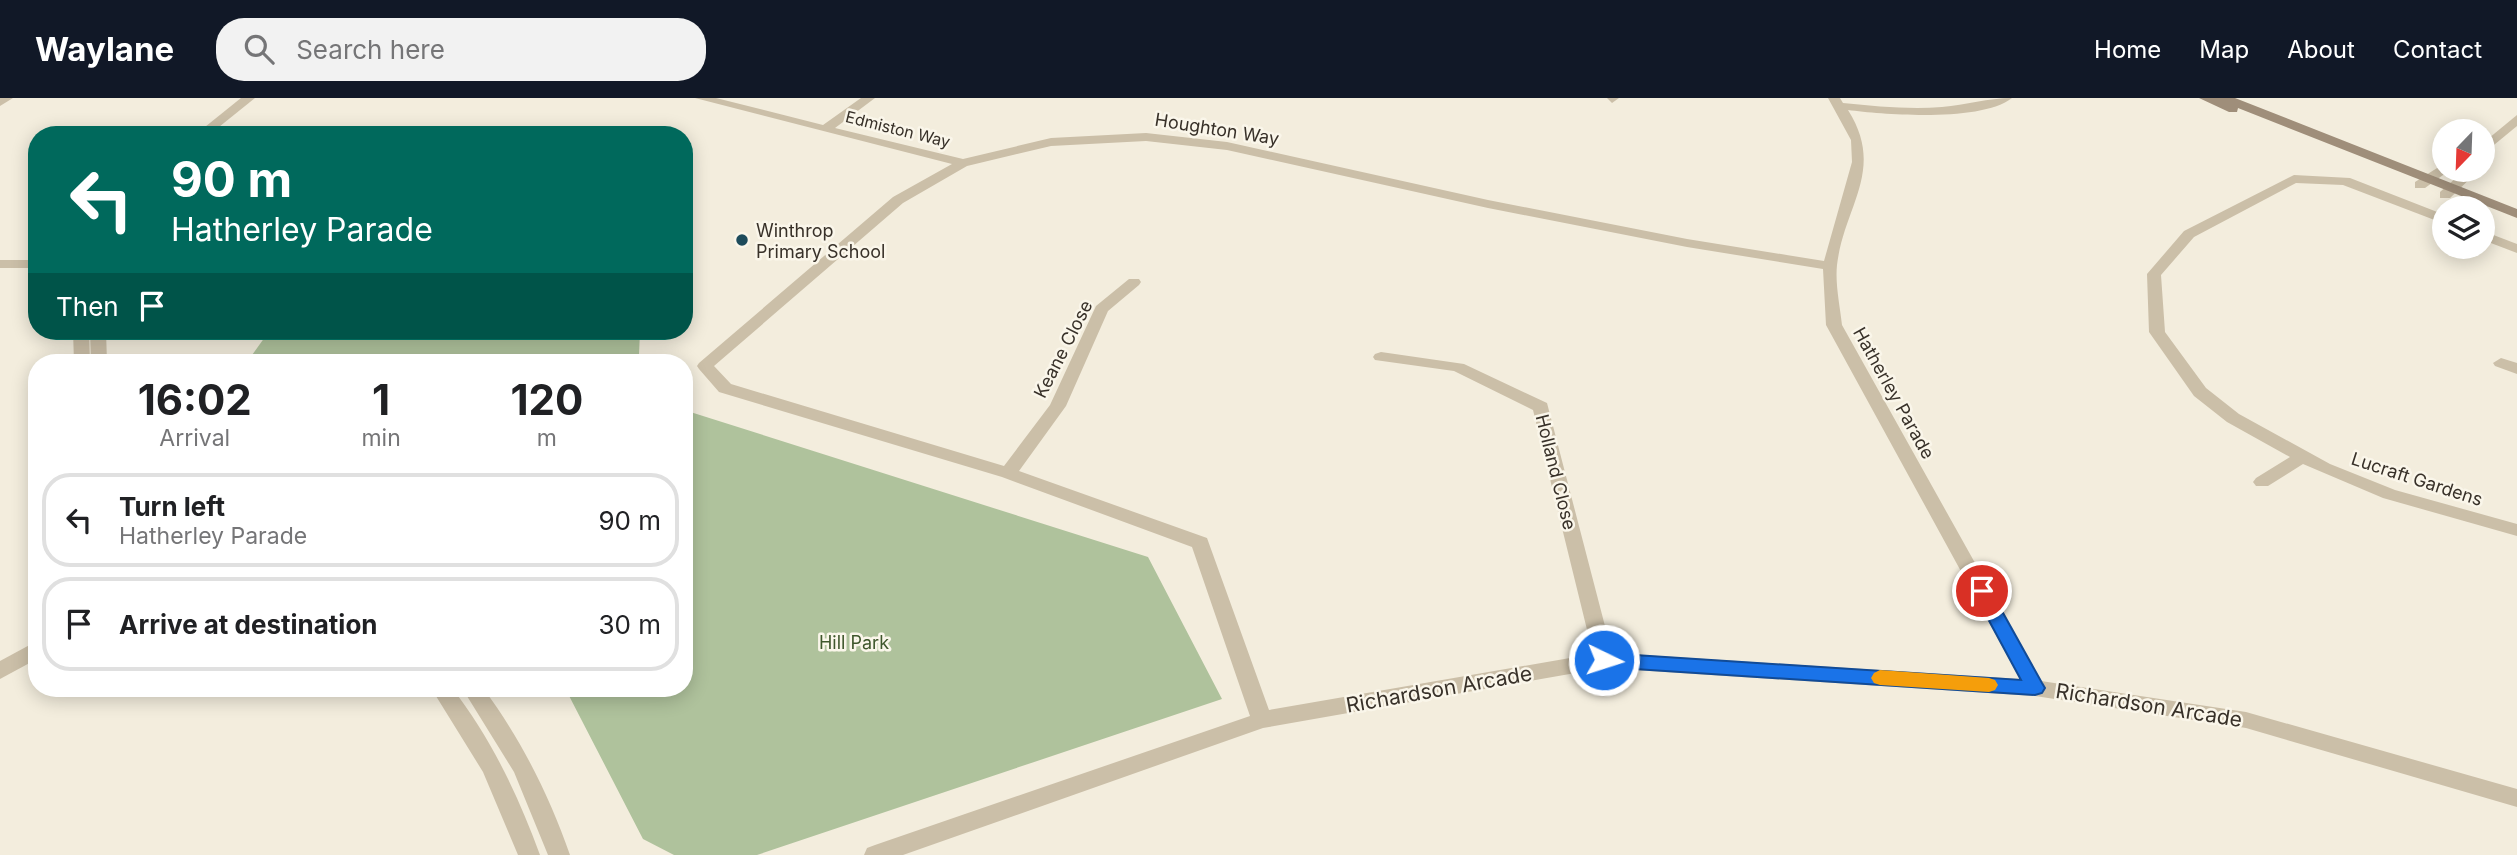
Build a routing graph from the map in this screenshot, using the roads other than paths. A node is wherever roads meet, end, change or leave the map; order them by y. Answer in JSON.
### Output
{"nodes":[{"id":1,"x":7,"y":98,"type":"edge"},
{"id":2,"x":248,"y":98,"type":"edge"},
{"id":3,"x":262,"y":98,"type":"edge"},
{"id":4,"x":701,"y":98,"type":"edge"},
{"id":5,"x":869,"y":98,"type":"edge"},
{"id":6,"x":2006,"y":98,"type":"edge"},
{"id":7,"x":2205,"y":98,"type":"edge"},
{"id":8,"x":2224,"y":98,"type":"edge"},
{"id":9,"x":0,"y":102,"type":"edge"},
{"id":10,"x":1838,"y":102,"type":"edge"},
{"id":11,"x":2517,"y":119,"type":"edge"},
{"id":12,"x":212,"y":126,"type":"edge"},
{"id":13,"x":229,"y":126,"type":"edge"},
{"id":14,"x":825,"y":129,"type":"junction"},
{"id":15,"x":2496,"y":138,"type":"edge"},
{"id":16,"x":963,"y":163,"type":"junction"},
{"id":17,"x":2432,"y":176,"type":"edge"},
{"id":18,"x":2424,"y":182,"type":"junction"},
{"id":19,"x":2458,"y":182,"type":"edge"},
{"id":20,"x":2448,"y":191,"type":"junction"},
{"id":21,"x":2457,"y":196,"type":"edge"},
{"id":22,"x":2495,"y":214,"type":"edge"},
{"id":23,"x":2517,"y":214,"type":"edge"},
{"id":24,"x":2432,"y":215,"type":"edge"},
{"id":25,"x":2517,"y":222,"type":"edge"},
{"id":26,"x":2495,"y":240,"type":"edge"},
{"id":27,"x":2517,"y":249,"type":"edge"},
{"id":28,"x":28,"y":258,"type":"edge"},
{"id":29,"x":5,"y":264,"type":"edge"},
{"id":30,"x":28,"y":264,"type":"edge"},
{"id":31,"x":1830,"y":265,"type":"junction"},
{"id":32,"x":1134,"y":282,"type":"dead end"},
{"id":33,"x":1381,"y":357,"type":"dead end"},
{"id":34,"x":2302,"y":457,"type":"junction"},
{"id":35,"x":1008,"y":473,"type":"junction"},
{"id":36,"x":2262,"y":482,"type":"dead end"},
{"id":37,"x":2517,"y":530,"type":"edge"},
{"id":38,"x":28,"y":654,"type":"edge"},
{"id":39,"x":1604,"y":660,"type":"junction"},
{"id":40,"x":0,"y":671,"type":"edge"},
{"id":41,"x":2035,"y":688,"type":"junction"},
{"id":42,"x":447,"y":697,"type":"edge"},
{"id":43,"x":479,"y":697,"type":"edge"},
{"id":44,"x":1262,"y":720,"type":"junction"},
{"id":45,"x":2517,"y":797,"type":"edge"},
{"id":46,"x":529,"y":855,"type":"edge"},
{"id":47,"x":559,"y":855,"type":"edge"},
{"id":48,"x":875,"y":855,"type":"edge"}],
"edges":[{"from":1,"to":9,"type":"street"},
{"from":2,"to":12,"type":"street"},
{"from":3,"to":13,"type":"street"},
{"from":4,"to":14,"type":"street","name":"Edmiston Way"},
{"from":5,"to":14,"type":"street"},
{"from":6,"to":10,"type":"street"},
{"from":7,"to":18,"type":"main road"},
{"from":8,"to":18,"type":"main road"},
{"from":10,"to":31,"type":"street","name":"Hatherley Parade"},
{"from":11,"to":15,"type":"street"},
{"from":14,"to":16,"type":"street","name":"Edmiston Way"},
{"from":16,"to":31,"type":"street","name":"Houghton Way"},
{"from":16,"to":35,"type":"street","name":"Houghton Way"},
{"from":17,"to":18,"type":"street"},
{"from":18,"to":20,"type":"main road"},
{"from":19,"to":20,"type":"street"},
{"from":20,"to":21,"type":"main road"},
{"from":20,"to":23,"type":"main road"},
{"from":22,"to":25,"type":"main road"},
{"from":24,"to":34,"type":"street","name":"Lucraft Gardens"},
{"from":26,"to":27,"type":"street"},
{"from":28,"to":29,"type":"street"},
{"from":29,"to":30,"type":"street"},
{"from":31,"to":41,"type":"street","name":"Hatherley Parade"},
{"from":32,"to":35,"type":"street","name":"Keane Close"},
{"from":33,"to":39,"type":"street","name":"Holland Close"},
{"from":34,"to":36,"type":"street"},
{"from":34,"to":37,"type":"street","name":"Lucraft Gardens"},
{"from":35,"to":44,"type":"street","name":"Houghton Way"},
{"from":38,"to":40,"type":"street"},
{"from":39,"to":41,"type":"street","name":"Richardson Arcade"},
{"from":39,"to":44,"type":"street","name":"Richardson Arcade"},
{"from":41,"to":45,"type":"street","name":"Richardson Arcade"},
{"from":42,"to":46,"type":"street"},
{"from":43,"to":47,"type":"street"},
{"from":44,"to":48,"type":"street","name":"Richardson Arcade"}]}
